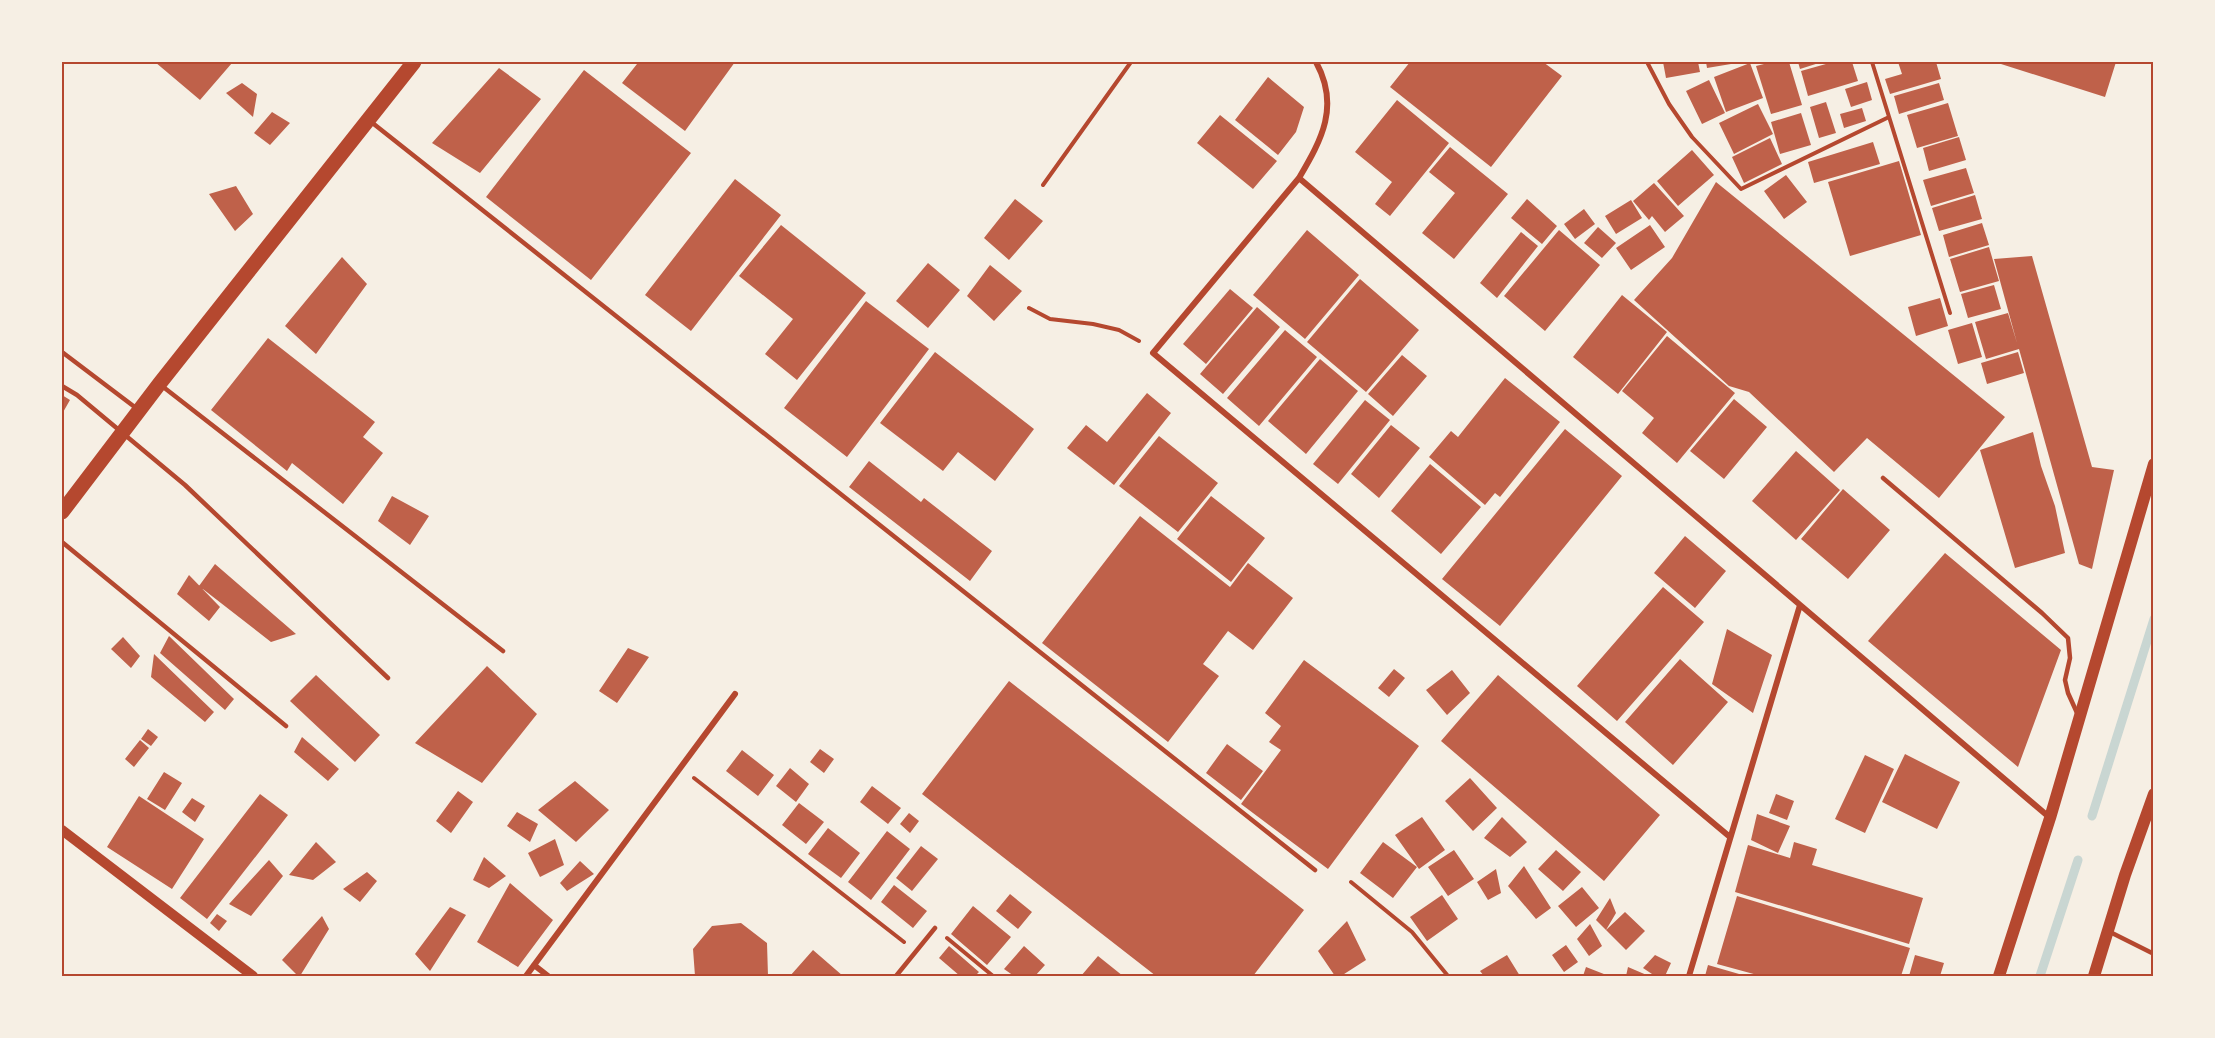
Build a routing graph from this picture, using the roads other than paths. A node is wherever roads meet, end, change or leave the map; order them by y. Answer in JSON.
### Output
{"nodes":[{"id":1,"x":414,"y":62,"type":"edge"},
{"id":2,"x":1316,"y":62,"type":"edge"},
{"id":3,"x":368,"y":119,"type":"junction"},
{"id":4,"x":1299,"y":178,"type":"junction"},
{"id":5,"x":62,"y":352,"type":"edge"},
{"id":6,"x":160,"y":384,"type":"junction"},
{"id":7,"x":62,"y":386,"type":"edge"},
{"id":8,"x":139,"y":410,"type":"junction"},
{"id":9,"x":121,"y":433,"type":"junction"},
{"id":10,"x":2154,"y":464,"type":"edge"},
{"id":11,"x":1883,"y":478,"type":"dead end"},
{"id":12,"x":62,"y":512,"type":"edge"},
{"id":13,"x":62,"y":542,"type":"edge"},
{"id":14,"x":1800,"y":605,"type":"junction"},
{"id":15,"x":504,"y":651,"type":"dead end"},
{"id":16,"x":388,"y":678,"type":"dead end"},
{"id":17,"x":735,"y":694,"type":"dead end"},
{"id":18,"x":2079,"y":718,"type":"junction"},
{"id":19,"x":286,"y":726,"type":"dead end"},
{"id":20,"x":2152,"y":801,"type":"edge"},
{"id":21,"x":2050,"y":818,"type":"junction"},
{"id":22,"x":62,"y":830,"type":"edge"},
{"id":23,"x":1730,"y":837,"type":"junction"},
{"id":24,"x":1314,"y":870,"type":"dead end"},
{"id":25,"x":935,"y":928,"type":"road end"},
{"id":26,"x":2108,"y":931,"type":"junction"},
{"id":27,"x":2154,"y":954,"type":"edge"},
{"id":28,"x":534,"y":965,"type":"junction"},
{"id":29,"x":253,"y":976,"type":"edge"},
{"id":30,"x":526,"y":976,"type":"edge"},
{"id":31,"x":548,"y":976,"type":"edge"},
{"id":32,"x":896,"y":976,"type":"edge"},
{"id":33,"x":1689,"y":976,"type":"edge"},
{"id":34,"x":1999,"y":976,"type":"edge"},
{"id":35,"x":2094,"y":976,"type":"edge"}],
"edges":[{"from":1,"to":3,"type":"main road"},
{"from":2,"to":4,"type":"street"},
{"from":3,"to":6,"type":"main road"},
{"from":3,"to":24,"type":"lane"},
{"from":4,"to":14,"type":"street"},
{"from":4,"to":23,"type":"street"},
{"from":5,"to":8,"type":"lane"},
{"from":6,"to":8,"type":"main road"},
{"from":6,"to":15,"type":"lane"},
{"from":7,"to":9,"type":"lane"},
{"from":8,"to":9,"type":"main road"},
{"from":9,"to":12,"type":"main road"},
{"from":9,"to":16,"type":"lane"},
{"from":10,"to":18,"type":"main road"},
{"from":11,"to":18,"type":"lane"},
{"from":13,"to":19,"type":"lane"},
{"from":14,"to":21,"type":"street"},
{"from":14,"to":23,"type":"street"},
{"from":17,"to":28,"type":"street"},
{"from":18,"to":21,"type":"main road"},
{"from":20,"to":26,"type":"main road"},
{"from":21,"to":34,"type":"main road"},
{"from":22,"to":29,"type":"street"},
{"from":23,"to":33,"type":"street"},
{"from":25,"to":32,"type":"lane"},
{"from":26,"to":27,"type":"lane"},
{"from":26,"to":35,"type":"main road"},
{"from":28,"to":30,"type":"street"},
{"from":28,"to":31,"type":"street"}]}
